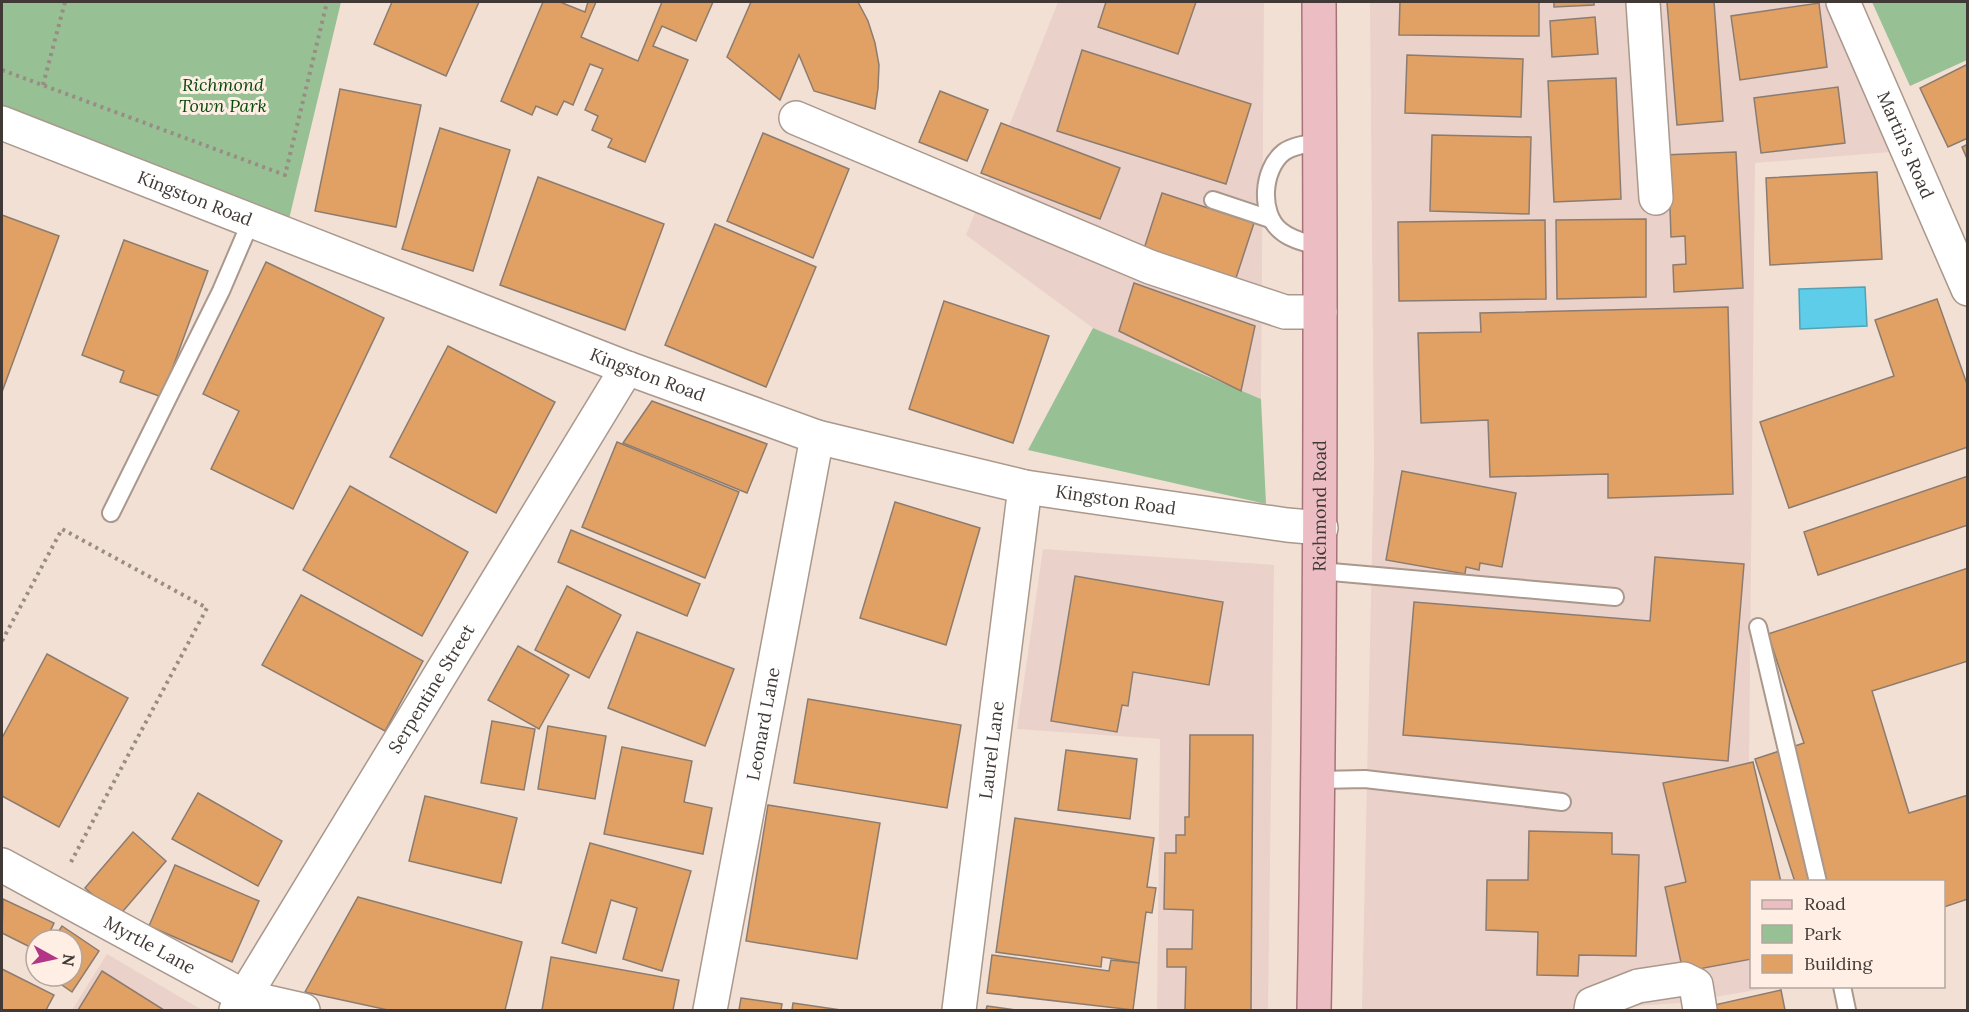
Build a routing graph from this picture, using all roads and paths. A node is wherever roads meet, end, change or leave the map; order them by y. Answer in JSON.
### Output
{"nodes":[{"id":1,"x":65,"y":2,"type":"edge"},
{"id":2,"x":327,"y":2,"type":"edge"},
{"id":3,"x":1319,"y":2,"type":"edge"},
{"id":4,"x":1643,"y":2,"type":"edge"},
{"id":5,"x":1843,"y":2,"type":"edge"},
{"id":6,"x":2,"y":70,"type":"edge"},
{"id":7,"x":43,"y":85,"type":"junction"},
{"id":8,"x":796,"y":117,"type":"dead end"},
{"id":9,"x":2,"y":123,"type":"edge"},
{"id":10,"x":1320,"y":142,"type":"junction"},
{"id":11,"x":1656,"y":198,"type":"dead end"},
{"id":12,"x":1213,"y":200,"type":"dead end"},
{"id":13,"x":1270,"y":219,"type":"junction"},
{"id":14,"x":251,"y":220,"type":"junction"},
{"id":15,"x":1320,"y":247,"type":"junction"},
{"id":16,"x":1968,"y":289,"type":"edge"},
{"id":17,"x":1320,"y":312,"type":"junction"},
{"id":18,"x":627,"y":368,"type":"junction"},
{"id":19,"x":818,"y":437,"type":"junction"},
{"id":20,"x":1025,"y":487,"type":"junction"},
{"id":21,"x":111,"y":513,"type":"dead end"},
{"id":22,"x":1321,"y":528,"type":"junction"},
{"id":23,"x":1320,"y":571,"type":"junction"},
{"id":24,"x":1615,"y":597,"type":"dead end"},
{"id":25,"x":1758,"y":627,"type":"dead end"},
{"id":26,"x":2,"y":641,"type":"edge"},
{"id":27,"x":1319,"y":780,"type":"junction"},
{"id":28,"x":1562,"y":802,"type":"dead end"},
{"id":29,"x":2,"y":865,"type":"edge"},
{"id":30,"x":1818,"y":880,"type":"edge"},
{"id":31,"x":54,"y":892,"type":"junction"},
{"id":32,"x":1842,"y":988,"type":"edge"},
{"id":33,"x":241,"y":1004,"type":"edge"},
{"id":34,"x":303,"y":1011,"type":"edge"},
{"id":35,"x":710,"y":1011,"type":"edge"},
{"id":36,"x":958,"y":1011,"type":"edge"},
{"id":37,"x":1314,"y":1011,"type":"edge"},
{"id":38,"x":1591,"y":1011,"type":"edge"},
{"id":39,"x":1700,"y":1011,"type":"edge"},
{"id":40,"x":1847,"y":1011,"type":"edge"}],
"edges":[{"from":1,"to":7,"type":"path"},
{"from":2,"to":7,"type":"path"},
{"from":3,"to":10,"type":"main road","name":"Richmond Road"},
{"from":4,"to":11,"type":"street"},
{"from":5,"to":16,"type":"street","name":"Martin's Road"},
{"from":6,"to":7,"type":"path"},
{"from":8,"to":17,"type":"street"},
{"from":9,"to":14,"type":"street","name":"Kingston Road"},
{"from":10,"to":13,"type":"lane"},
{"from":10,"to":15,"type":"main road","name":"Richmond Road"},
{"from":12,"to":13,"type":"lane"},
{"from":13,"to":15,"type":"lane"},
{"from":14,"to":18,"type":"street","name":"Kingston Road"},
{"from":14,"to":21,"type":"lane"},
{"from":15,"to":17,"type":"main road","name":"Richmond Road"},
{"from":17,"to":22,"type":"main road","name":"Richmond Road"},
{"from":18,"to":19,"type":"street","name":"Kingston Road"},
{"from":18,"to":33,"type":"street","name":"Serpentine Street"},
{"from":19,"to":20,"type":"street","name":"Kingston Road"},
{"from":19,"to":35,"type":"street","name":"Leonard Lane"},
{"from":20,"to":22,"type":"street","name":"Kingston Road"},
{"from":20,"to":36,"type":"street","name":"Laurel Lane"},
{"from":22,"to":23,"type":"main road","name":"Richmond Road"},
{"from":23,"to":24,"type":"lane"},
{"from":23,"to":27,"type":"main road","name":"Richmond Road"},
{"from":25,"to":30,"type":"lane"},
{"from":26,"to":31,"type":"path"},
{"from":27,"to":28,"type":"lane"},
{"from":27,"to":37,"type":"main road","name":"Richmond Road"},
{"from":29,"to":31,"type":"street","name":"Myrtle Lane"},
{"from":31,"to":33,"type":"street","name":"Myrtle Lane"},
{"from":32,"to":40,"type":"lane"},
{"from":33,"to":34,"type":"street","name":"Myrtle Lane"},
{"from":38,"to":39,"type":"street"}]}
